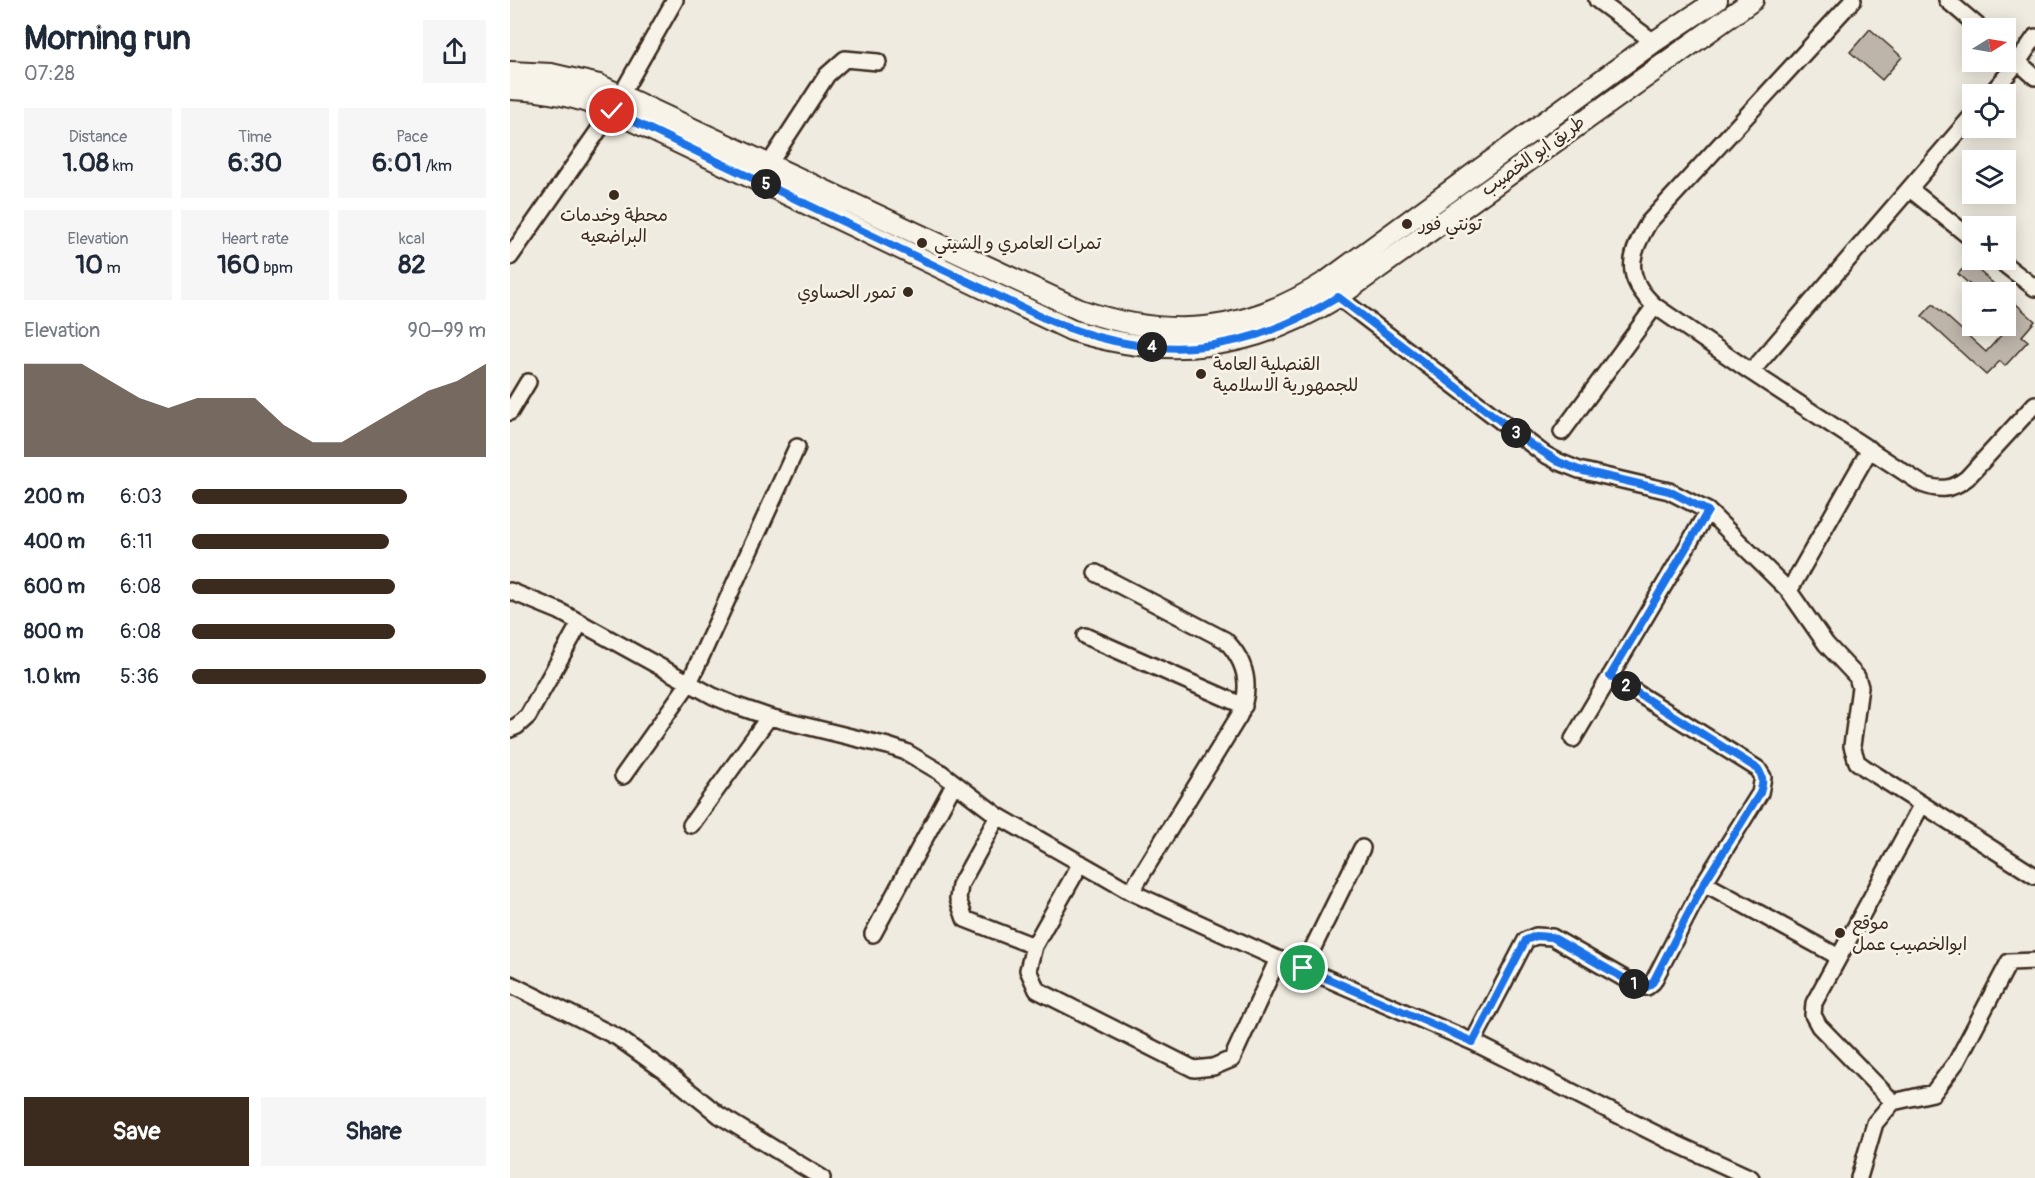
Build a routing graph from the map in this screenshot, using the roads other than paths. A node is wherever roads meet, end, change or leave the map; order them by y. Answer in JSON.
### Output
{"nodes":[{"id":1,"x":675,"y":0,"type":"edge"},
{"id":2,"x":1597,"y":0,"type":"edge"},
{"id":3,"x":1717,"y":0,"type":"edge"},
{"id":4,"x":1753,"y":0,"type":"edge"},
{"id":5,"x":1853,"y":0,"type":"edge"},
{"id":6,"x":1947,"y":0,"type":"edge"},
{"id":7,"x":1968,"y":18,"type":"edge"},
{"id":8,"x":2035,"y":37,"type":"edge"},
{"id":9,"x":1654,"y":42,"type":"junction"},
{"id":10,"x":878,"y":62,"type":"dead end"},
{"id":11,"x":2018,"y":62,"type":"junction"},
{"id":12,"x":510,"y":72,"type":"edge"},
{"id":13,"x":2035,"y":77,"type":"edge"},
{"id":14,"x":1999,"y":84,"type":"edge"},
{"id":15,"x":510,"y":89,"type":"edge"},
{"id":16,"x":617,"y":103,"type":"junction"},
{"id":17,"x":1569,"y":104,"type":"junction"},
{"id":18,"x":1583,"y":121,"type":"junction"},
{"id":19,"x":1962,"y":128,"type":"edge"},
{"id":20,"x":769,"y":164,"type":"junction"},
{"id":21,"x":1910,"y":189,"type":"junction"},
{"id":22,"x":1962,"y":231,"type":"edge"},
{"id":23,"x":510,"y":257,"type":"edge"},
{"id":24,"x":2012,"y":270,"type":"edge"},
{"id":25,"x":2035,"y":288,"type":"edge"},
{"id":26,"x":1338,"y":297,"type":"junction"},
{"id":27,"x":1655,"y":306,"type":"junction"},
{"id":28,"x":1751,"y":372,"type":"junction"},
{"id":29,"x":528,"y":382,"type":"dead end"},
{"id":30,"x":2035,"y":404,"type":"edge"},
{"id":31,"x":510,"y":412,"type":"edge"},
{"id":32,"x":1562,"y":432,"type":"dead end"},
{"id":33,"x":797,"y":447,"type":"dead end"},
{"id":34,"x":1870,"y":450,"type":"junction"},
{"id":35,"x":1708,"y":511,"type":"junction"},
{"id":36,"x":1096,"y":573,"type":"dead end"},
{"id":37,"x":510,"y":591,"type":"edge"},
{"id":38,"x":1789,"y":591,"type":"junction"},
{"id":39,"x":580,"y":623,"type":"junction"},
{"id":40,"x":1085,"y":636,"type":"dead end"},
{"id":41,"x":1610,"y":676,"type":"junction"},
{"id":42,"x":689,"y":683,"type":"junction"},
{"id":43,"x":1244,"y":706,"type":"junction"},
{"id":44,"x":769,"y":717,"type":"junction"},
{"id":45,"x":510,"y":729,"type":"edge"},
{"id":46,"x":1573,"y":739,"type":"dead end"},
{"id":47,"x":623,"y":776,"type":"dead end"},
{"id":48,"x":954,"y":784,"type":"junction"},
{"id":49,"x":1922,"y":804,"type":"junction"},
{"id":50,"x":998,"y":816,"type":"junction"},
{"id":51,"x":691,"y":825,"type":"dead end"},
{"id":52,"x":1362,"y":848,"type":"dead end"},
{"id":53,"x":1081,"y":863,"type":"junction"},
{"id":54,"x":2035,"y":876,"type":"edge"},
{"id":55,"x":1704,"y":883,"type":"junction"},
{"id":56,"x":1131,"y":892,"type":"junction"},
{"id":57,"x":873,"y":934,"type":"dead end"},
{"id":58,"x":1034,"y":946,"type":"junction"},
{"id":59,"x":1839,"y":957,"type":"junction"},
{"id":60,"x":1278,"y":959,"type":"junction"},
{"id":61,"x":2035,"y":961,"type":"edge"},
{"id":62,"x":1303,"y":968,"type":"junction"},
{"id":63,"x":510,"y":984,"type":"edge"},
{"id":64,"x":1473,"y":1042,"type":"junction"},
{"id":65,"x":1893,"y":1102,"type":"junction"},
{"id":66,"x":822,"y":1178,"type":"edge"},
{"id":67,"x":1750,"y":1178,"type":"edge"},
{"id":68,"x":1859,"y":1178,"type":"edge"}],
"edges":[{"from":1,"to":16,"type":"street"},
{"from":2,"to":9,"type":"street"},
{"from":3,"to":9,"type":"main road","name":"طريق ابو الخصيب"},
{"from":4,"to":18,"type":"main road","name":"طريق ابو الخصيب"},
{"from":5,"to":27,"type":"street"},
{"from":6,"to":7,"type":"street"},
{"from":8,"to":11,"type":"street"},
{"from":9,"to":17,"type":"main road","name":"طريق ابو الخصيب"},
{"from":10,"to":20,"type":"street"},
{"from":11,"to":13,"type":"street"},
{"from":11,"to":14,"type":"street"},
{"from":12,"to":16,"type":"main road","name":"طريق ابو الخصيب"},
{"from":15,"to":16,"type":"main road","name":"طريق ابو الخصيب"},
{"from":16,"to":20,"type":"main road","name":"طريق ابو الخصيب"},
{"from":16,"to":23,"type":"street"},
{"from":16,"to":26,"type":"main road","name":"طريق ابو الخصيب"},
{"from":17,"to":18,"type":"main road"},
{"from":17,"to":20,"type":"main road","name":"طريق ابو الخصيب"},
{"from":18,"to":26,"type":"main road","name":"طريق ابو الخصيب"},
{"from":19,"to":21,"type":"street"},
{"from":21,"to":22,"type":"street"},
{"from":21,"to":28,"type":"street"},
{"from":24,"to":25,"type":"street"},
{"from":26,"to":35,"type":"street"},
{"from":27,"to":28,"type":"street"},
{"from":27,"to":32,"type":"street"},
{"from":28,"to":34,"type":"street"},
{"from":29,"to":31,"type":"street"},
{"from":30,"to":34,"type":"street"},
{"from":33,"to":42,"type":"street"},
{"from":34,"to":38,"type":"street"},
{"from":35,"to":38,"type":"street"},
{"from":35,"to":41,"type":"street"},
{"from":36,"to":43,"type":"street"},
{"from":37,"to":39,"type":"street"},
{"from":38,"to":49,"type":"street"},
{"from":39,"to":42,"type":"street"},
{"from":39,"to":45,"type":"street"},
{"from":40,"to":43,"type":"street"},
{"from":41,"to":46,"type":"street"},
{"from":41,"to":55,"type":"street"},
{"from":42,"to":44,"type":"street"},
{"from":42,"to":47,"type":"street"},
{"from":43,"to":56,"type":"street"},
{"from":44,"to":48,"type":"street"},
{"from":44,"to":51,"type":"street"},
{"from":48,"to":50,"type":"street"},
{"from":48,"to":57,"type":"street"},
{"from":49,"to":54,"type":"street"},
{"from":49,"to":59,"type":"street"},
{"from":50,"to":53,"type":"street"},
{"from":50,"to":58,"type":"street"},
{"from":52,"to":62,"type":"street"},
{"from":53,"to":56,"type":"street"},
{"from":53,"to":58,"type":"street"},
{"from":55,"to":59,"type":"street"},
{"from":55,"to":64,"type":"street"},
{"from":56,"to":60,"type":"street"},
{"from":58,"to":60,"type":"street"},
{"from":59,"to":65,"type":"street"},
{"from":60,"to":62,"type":"street"},
{"from":61,"to":65,"type":"street"},
{"from":62,"to":64,"type":"street"},
{"from":63,"to":66,"type":"street"},
{"from":64,"to":67,"type":"street"},
{"from":65,"to":68,"type":"street"}]}
